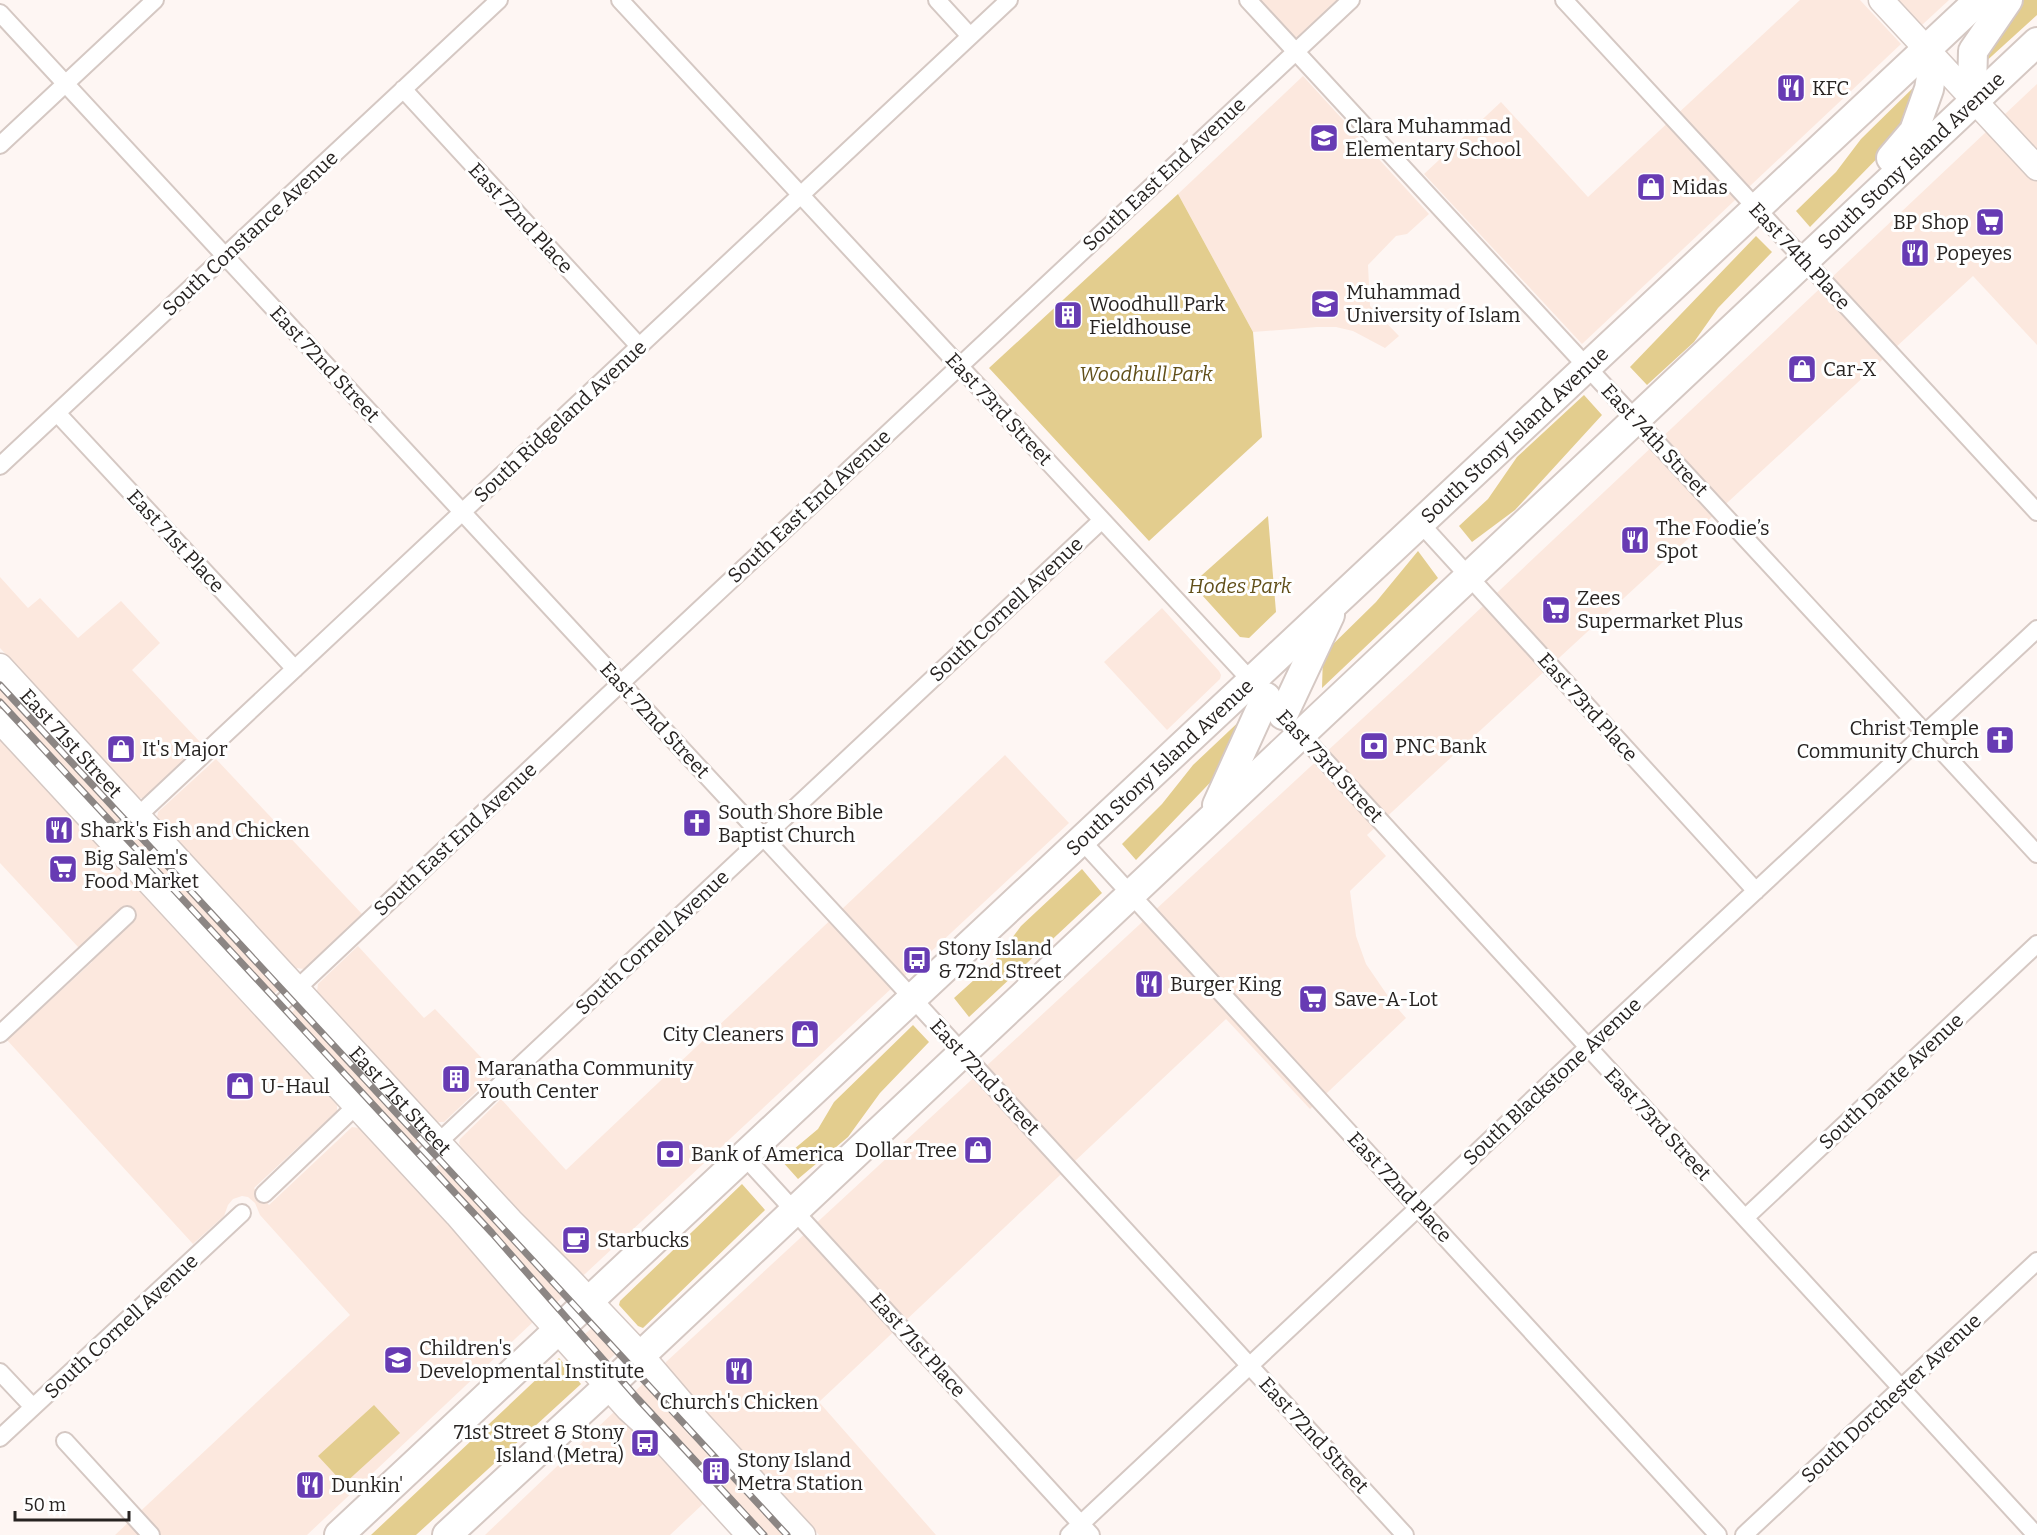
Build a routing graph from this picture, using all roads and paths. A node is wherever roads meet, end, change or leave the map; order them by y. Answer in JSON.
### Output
{"nodes":[{"id":1,"x":155,"y":0,"type":"edge"},
{"id":2,"x":499,"y":0,"type":"edge"},
{"id":3,"x":620,"y":0,"type":"edge"},
{"id":4,"x":937,"y":0,"type":"edge"},
{"id":5,"x":1009,"y":0,"type":"edge"},
{"id":6,"x":1248,"y":0,"type":"edge"},
{"id":7,"x":1351,"y":0,"type":"edge"},
{"id":8,"x":1564,"y":0,"type":"edge"},
{"id":9,"x":1881,"y":0,"type":"edge"},
{"id":10,"x":1979,"y":0,"type":"edge"},
{"id":11,"x":2008,"y":0,"type":"edge"},
{"id":12,"x":0,"y":13,"type":"edge"},
{"id":13,"x":970,"y":36,"type":"junction"},
{"id":14,"x":2037,"y":42,"type":"edge"},
{"id":15,"x":1926,"y":49,"type":"junction"},
{"id":16,"x":1295,"y":52,"type":"junction"},
{"id":17,"x":65,"y":84,"type":"junction"},
{"id":18,"x":403,"y":90,"type":"junction"},
{"id":19,"x":1975,"y":100,"type":"junction"},
{"id":20,"x":0,"y":145,"type":"edge"},
{"id":21,"x":2037,"y":168,"type":"edge"},
{"id":22,"x":1877,"y":192,"type":"junction"},
{"id":23,"x":801,"y":195,"type":"junction"},
{"id":24,"x":1756,"y":208,"type":"junction"},
{"id":25,"x":225,"y":256,"type":"junction"},
{"id":26,"x":1804,"y":260,"type":"junction"},
{"id":27,"x":639,"y":346,"type":"junction"},
{"id":28,"x":959,"y":366,"type":"junction"},
{"id":29,"x":1588,"y":367,"type":"junction"},
{"id":30,"x":57,"y":413,"type":"junction"},
{"id":31,"x":1637,"y":420,"type":"junction"},
{"id":32,"x":0,"y":466,"type":"edge"},
{"id":33,"x":462,"y":512,"type":"junction"},
{"id":34,"x":2037,"y":512,"type":"edge"},
{"id":35,"x":1102,"y":520,"type":"junction"},
{"id":36,"x":1420,"y":524,"type":"junction"},
{"id":37,"x":1469,"y":576,"type":"junction"},
{"id":38,"x":1336,"y":602,"type":"junction"},
{"id":39,"x":2037,"y":629,"type":"edge"},
{"id":40,"x":0,"y":666,"type":"edge"},
{"id":41,"x":295,"y":669,"type":"junction"},
{"id":42,"x":621,"y":683,"type":"junction"},
{"id":43,"x":1275,"y":707,"type":"junction"},
{"id":44,"x":0,"y":721,"type":"edge"},
{"id":45,"x":1926,"y":734,"type":"junction"},
{"id":46,"x":139,"y":815,"type":"junction"},
{"id":47,"x":1212,"y":818,"type":"junction"},
{"id":48,"x":763,"y":837,"type":"junction"},
{"id":49,"x":1082,"y":840,"type":"junction"},
{"id":50,"x":111,"y":841,"type":"junction"},
{"id":51,"x":2037,"y":854,"type":"edge"},
{"id":52,"x":1756,"y":891,"type":"junction"},
{"id":53,"x":1131,"y":894,"type":"junction"},
{"id":54,"x":127,"y":915,"type":"dead end"},
{"id":55,"x":2037,"y":944,"type":"edge"},
{"id":56,"x":297,"y":988,"type":"junction"},
{"id":57,"x":912,"y":998,"type":"junction"},
{"id":58,"x":270,"y":1014,"type":"junction"},
{"id":59,"x":0,"y":1034,"type":"edge"},
{"id":60,"x":1588,"y":1047,"type":"junction"},
{"id":61,"x":962,"y":1052,"type":"junction"},
{"id":62,"x":356,"y":1106,"type":"junction"},
{"id":63,"x":438,"y":1142,"type":"junction"},
{"id":64,"x":744,"y":1156,"type":"junction"},
{"id":65,"x":412,"y":1167,"type":"junction"},
{"id":66,"x":264,"y":1194,"type":"dead end"},
{"id":67,"x":1419,"y":1207,"type":"junction"},
{"id":68,"x":794,"y":1210,"type":"junction"},
{"id":69,"x":242,"y":1213,"type":"dead end"},
{"id":70,"x":1745,"y":1218,"type":"junction"},
{"id":71,"x":2037,"y":1261,"type":"edge"},
{"id":72,"x":589,"y":1301,"type":"junction"},
{"id":73,"x":558,"y":1331,"type":"junction"},
{"id":74,"x":641,"y":1355,"type":"junction"},
{"id":75,"x":1250,"y":1365,"type":"junction"},
{"id":76,"x":0,"y":1372,"type":"edge"},
{"id":77,"x":608,"y":1386,"type":"junction"},
{"id":78,"x":1901,"y":1388,"type":"junction"},
{"id":79,"x":33,"y":1407,"type":"junction"},
{"id":80,"x":0,"y":1438,"type":"edge"},
{"id":81,"x":65,"y":1441,"type":"dead end"},
{"id":82,"x":1080,"y":1531,"type":"edge"},
{"id":83,"x":151,"y":1535,"type":"edge"},
{"id":84,"x":339,"y":1535,"type":"edge"},
{"id":85,"x":447,"y":1535,"type":"edge"},
{"id":86,"x":749,"y":1535,"type":"edge"},
{"id":87,"x":803,"y":1535,"type":"edge"},
{"id":88,"x":1405,"y":1535,"type":"edge"},
{"id":89,"x":1718,"y":1535,"type":"edge"},
{"id":90,"x":1744,"y":1535,"type":"edge"},
{"id":91,"x":2036,"y":1535,"type":"edge"}],
"edges":[{"from":1,"to":17,"type":"street"},
{"from":2,"to":18,"type":"street","name":"South Constance Avenue"},
{"from":3,"to":23,"type":"street","name":"East 73rd Street"},
{"from":4,"to":13,"type":"street"},
{"from":5,"to":13,"type":"street","name":"South Ridgeland Avenue"},
{"from":6,"to":16,"type":"street","name":"East 74th Street"},
{"from":7,"to":16,"type":"street","name":"South East End Avenue"},
{"from":8,"to":24,"type":"street","name":"East 74th Place"},
{"from":9,"to":15,"type":"main road"},
{"from":10,"to":15,"type":"highway","name":"South Stony Island Avenue"},
{"from":11,"to":19,"type":"highway"},
{"from":12,"to":17,"type":"street","name":"East 72nd Street"},
{"from":13,"to":23,"type":"street","name":"South Ridgeland Avenue"},
{"from":14,"to":19,"type":"highway","name":"South Stony Island Avenue"},
{"from":15,"to":19,"type":"main road"},
{"from":15,"to":22,"type":"highway"},
{"from":15,"to":24,"type":"highway","name":"South Stony Island Avenue"},
{"from":16,"to":28,"type":"street","name":"South East End Avenue"},
{"from":16,"to":29,"type":"street","name":"East 74th Street"},
{"from":17,"to":20,"type":"street"},
{"from":17,"to":25,"type":"street","name":"East 72nd Street"},
{"from":18,"to":25,"type":"street","name":"South Constance Avenue"},
{"from":18,"to":27,"type":"street","name":"East 72nd Place"},
{"from":19,"to":21,"type":"main road"},
{"from":19,"to":22,"type":"highway","name":"South Stony Island Avenue"},
{"from":22,"to":26,"type":"highway","name":"South Stony Island Avenue"},
{"from":23,"to":27,"type":"street","name":"South Ridgeland Avenue"},
{"from":23,"to":28,"type":"street","name":"East 73rd Street"},
{"from":24,"to":26,"type":"street","name":"East 74th Place"},
{"from":24,"to":29,"type":"highway","name":"South Stony Island Avenue"},
{"from":25,"to":30,"type":"street","name":"South Constance Avenue"},
{"from":25,"to":33,"type":"street","name":"East 72nd Street"},
{"from":26,"to":31,"type":"highway","name":"South Stony Island Avenue"},
{"from":26,"to":34,"type":"street","name":"East 74th Place"},
{"from":27,"to":33,"type":"street","name":"South Ridgeland Avenue"},
{"from":28,"to":35,"type":"street","name":"East 73rd Street"},
{"from":28,"to":42,"type":"street","name":"South East End Avenue"},
{"from":29,"to":31,"type":"street","name":"East 74th Street"},
{"from":29,"to":36,"type":"highway","name":"South Stony Island Avenue"},
{"from":30,"to":32,"type":"street","name":"South Constance Avenue"},
{"from":30,"to":41,"type":"street","name":"East 71st Place"},
{"from":31,"to":37,"type":"highway","name":"South Stony Island Avenue"},
{"from":31,"to":45,"type":"street","name":"East 74th Street"},
{"from":33,"to":41,"type":"street","name":"South Ridgeland Avenue"},
{"from":33,"to":42,"type":"street","name":"East 72nd Street"},
{"from":35,"to":43,"type":"street","name":"East 73rd Street"},
{"from":35,"to":48,"type":"street","name":"South Cornell Avenue"},
{"from":36,"to":37,"type":"street","name":"East 73rd Place"},
{"from":36,"to":38,"type":"highway","name":"South Stony Island Avenue"},
{"from":37,"to":43,"type":"highway","name":"South Stony Island Avenue"},
{"from":37,"to":52,"type":"street","name":"East 73rd Place"},
{"from":38,"to":43,"type":"highway"},
{"from":38,"to":43,"type":"highway","name":"South Stony Island Avenue"},
{"from":39,"to":45,"type":"street","name":"South Blackstone Avenue"},
{"from":40,"to":46,"type":"main road","name":"East 71st Street"},
{"from":41,"to":46,"type":"street","name":"South Ridgeland Avenue"},
{"from":42,"to":48,"type":"street","name":"East 72nd Street"},
{"from":42,"to":56,"type":"street","name":"South East End Avenue"},
{"from":43,"to":47,"type":"highway","name":"South Stony Island Avenue"},
{"from":43,"to":47,"type":"highway"},
{"from":43,"to":49,"type":"highway","name":"South Stony Island Avenue"},
{"from":43,"to":60,"type":"street","name":"East 73rd Street"},
{"from":44,"to":50,"type":"main road","name":"East 71st Street"},
{"from":45,"to":51,"type":"street","name":"East 74th Street"},
{"from":45,"to":52,"type":"street","name":"South Blackstone Avenue"},
{"from":46,"to":50,"type":"street","name":"South Ridgeland Avenue"},
{"from":46,"to":56,"type":"main road","name":"East 71st Street"},
{"from":47,"to":53,"type":"highway","name":"South Stony Island Avenue"},
{"from":48,"to":57,"type":"street","name":"East 72nd Street"},
{"from":48,"to":63,"type":"street","name":"South Cornell Avenue"},
{"from":49,"to":53,"type":"street","name":"East 72nd Place"},
{"from":49,"to":57,"type":"highway","name":"South Stony Island Avenue"},
{"from":50,"to":58,"type":"main road","name":"East 71st Street"},
{"from":52,"to":60,"type":"street","name":"South Blackstone Avenue"},
{"from":53,"to":61,"type":"highway","name":"South Stony Island Avenue"},
{"from":53,"to":67,"type":"street","name":"East 72nd Place"},
{"from":54,"to":59,"type":"street"},
{"from":55,"to":70,"type":"street","name":"South Dante Avenue"},
{"from":56,"to":58,"type":"street","name":"South East End Avenue"},
{"from":56,"to":63,"type":"main road","name":"East 71st Street"},
{"from":57,"to":61,"type":"street","name":"East 72nd Street"},
{"from":57,"to":64,"type":"highway","name":"South Stony Island Avenue"},
{"from":58,"to":62,"type":"main road","name":"East 71st Street"},
{"from":60,"to":67,"type":"street","name":"South Blackstone Avenue"},
{"from":60,"to":70,"type":"street","name":"East 73rd Street"},
{"from":61,"to":68,"type":"highway","name":"South Stony Island Avenue"},
{"from":61,"to":75,"type":"street","name":"East 72nd Street"},
{"from":62,"to":65,"type":"main road","name":"East 71st Street"},
{"from":62,"to":66,"type":"street"},
{"from":63,"to":65,"type":"street","name":"South Cornell Avenue"},
{"from":63,"to":72,"type":"main road","name":"East 71st Street"},
{"from":64,"to":68,"type":"street","name":"East 71st Place"},
{"from":64,"to":72,"type":"highway","name":"South Stony Island Avenue"},
{"from":65,"to":73,"type":"main road","name":"East 71st Street"},
{"from":67,"to":75,"type":"street","name":"South Blackstone Avenue"},
{"from":67,"to":89,"type":"street","name":"East 72nd Place"},
{"from":68,"to":74,"type":"highway","name":"South Stony Island Avenue"},
{"from":68,"to":82,"type":"street","name":"East 71st Place"},
{"from":69,"to":79,"type":"street","name":"South Cornell Avenue"},
{"from":70,"to":78,"type":"street","name":"East 73rd Street"},
{"from":71,"to":78,"type":"street","name":"South Dorchester Avenue"},
{"from":72,"to":73,"type":"highway","name":"South Stony Island Avenue"},
{"from":72,"to":74,"type":"main road","name":"East 71st Street"},
{"from":73,"to":77,"type":"main road","name":"East 71st Street"},
{"from":73,"to":84,"type":"highway","name":"South Stony Island Avenue"},
{"from":74,"to":77,"type":"highway","name":"South Stony Island Avenue"},
{"from":74,"to":87,"type":"main road","name":"East 71st Street"},
{"from":75,"to":82,"type":"street","name":"South Blackstone Avenue"},
{"from":75,"to":88,"type":"street","name":"East 72nd Street"},
{"from":76,"to":79,"type":"street"},
{"from":77,"to":85,"type":"highway","name":"South Stony Island Avenue"},
{"from":77,"to":86,"type":"main road","name":"East 71st Street"},
{"from":78,"to":90,"type":"street","name":"South Dorchester Avenue"},
{"from":78,"to":91,"type":"street","name":"East 73rd Street"},
{"from":79,"to":80,"type":"street","name":"South Cornell Avenue"},
{"from":81,"to":83,"type":"street"}]}
